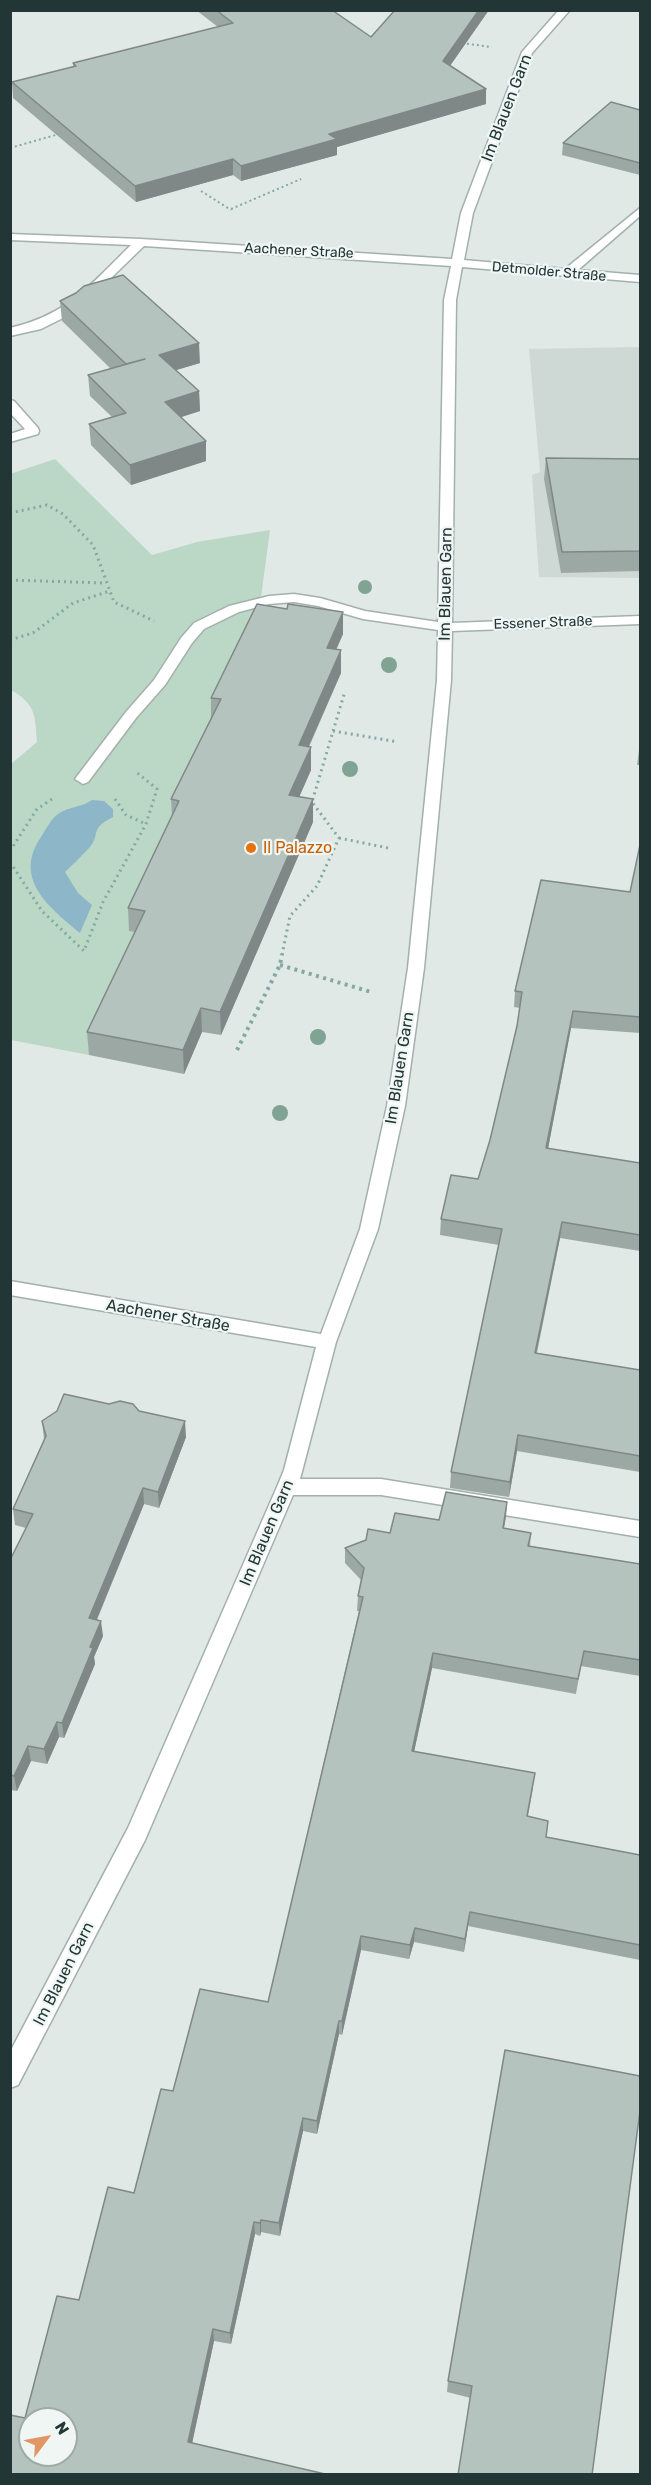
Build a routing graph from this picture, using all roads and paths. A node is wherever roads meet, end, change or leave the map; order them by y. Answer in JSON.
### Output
{"nodes":[{"id":1,"x":565,"y":10,"type":"edge"},
{"id":2,"x":458,"y":42,"type":"edge"},
{"id":3,"x":527,"y":52,"type":"junction"},
{"id":4,"x":68,"y":131,"type":"edge"},
{"id":5,"x":10,"y":148,"type":"edge"},
{"id":6,"x":301,"y":179,"type":"dead end"},
{"id":7,"x":231,"y":209,"type":"dead end"},
{"id":8,"x":640,"y":211,"type":"edge"},
{"id":9,"x":10,"y":237,"type":"edge"},
{"id":10,"x":141,"y":242,"type":"junction"},
{"id":11,"x":457,"y":263,"type":"junction"},
{"id":12,"x":566,"y":274,"type":"junction"},
{"id":13,"x":640,"y":279,"type":"edge"},
{"id":14,"x":10,"y":332,"type":"edge"},
{"id":15,"x":10,"y":404,"type":"edge"},
{"id":16,"x":10,"y":438,"type":"edge"},
{"id":17,"x":10,"y":513,"type":"edge"},
{"id":18,"x":10,"y":580,"type":"edge"},
{"id":19,"x":105,"y":582,"type":"junction"},
{"id":20,"x":110,"y":591,"type":"junction"},
{"id":21,"x":640,"y":620,"type":"edge"},
{"id":22,"x":199,"y":626,"type":"junction"},
{"id":23,"x":446,"y":627,"type":"junction"},
{"id":24,"x":10,"y":640,"type":"edge"},
{"id":25,"x":345,"y":691,"type":"dead end"},
{"id":26,"x":333,"y":731,"type":"junction"},
{"id":27,"x":108,"y":746,"type":"junction"},
{"id":28,"x":438,"y":748,"type":"junction"},
{"id":29,"x":83,"y":779,"type":"dead end"},
{"id":30,"x":339,"y":838,"type":"junction"},
{"id":31,"x":427,"y":856,"type":"junction"},
{"id":32,"x":10,"y":862,"type":"edge"},
{"id":33,"x":280,"y":965,"type":"junction"},
{"id":34,"x":411,"y":1003,"type":"junction"},
{"id":35,"x":237,"y":1050,"type":"dead end"},
{"id":36,"x":10,"y":1288,"type":"edge"},
{"id":37,"x":327,"y":1342,"type":"junction"},
{"id":38,"x":287,"y":1487,"type":"junction"},
{"id":39,"x":640,"y":1529,"type":"edge"},
{"id":40,"x":10,"y":2077,"type":"edge"}],
"edges":[{"from":1,"to":3,"type":"street","name":"Im Blauen Garn"},
{"from":2,"to":3,"type":"path"},
{"from":3,"to":11,"type":"street","name":"Im Blauen Garn"},
{"from":4,"to":5,"type":"path"},
{"from":6,"to":7,"type":"path"},
{"from":8,"to":12,"type":"street"},
{"from":9,"to":10,"type":"street","name":"Aachener Straße"},
{"from":10,"to":11,"type":"street","name":"Aachener Straße"},
{"from":10,"to":14,"type":"street"},
{"from":11,"to":12,"type":"street","name":"Detmolder Straße"},
{"from":11,"to":23,"type":"street","name":"Im Blauen Garn"},
{"from":12,"to":13,"type":"street","name":"Detmolder Straße"},
{"from":15,"to":16,"type":"street"},
{"from":17,"to":19,"type":"path"},
{"from":18,"to":19,"type":"path"},
{"from":19,"to":20,"type":"path"},
{"from":20,"to":22,"type":"path"},
{"from":20,"to":24,"type":"path"},
{"from":21,"to":23,"type":"street","name":"Essener Straße"},
{"from":22,"to":23,"type":"street","name":"Essener Straße"},
{"from":22,"to":27,"type":"street"},
{"from":23,"to":28,"type":"street","name":"Im Blauen Garn"},
{"from":25,"to":26,"type":"path"},
{"from":26,"to":28,"type":"path"},
{"from":26,"to":30,"type":"path"},
{"from":27,"to":29,"type":"street"},
{"from":27,"to":32,"type":"path"},
{"from":28,"to":31,"type":"street","name":"Im Blauen Garn"},
{"from":30,"to":31,"type":"path"},
{"from":30,"to":33,"type":"path"},
{"from":31,"to":34,"type":"street","name":"Im Blauen Garn"},
{"from":33,"to":34,"type":"path"},
{"from":33,"to":35,"type":"path"},
{"from":34,"to":37,"type":"street","name":"Im Blauen Garn"},
{"from":36,"to":37,"type":"street","name":"Aachener Straße"},
{"from":37,"to":38,"type":"street","name":"Im Blauen Garn"},
{"from":38,"to":39,"type":"street"},
{"from":38,"to":40,"type":"street","name":"Im Blauen Garn"}]}
